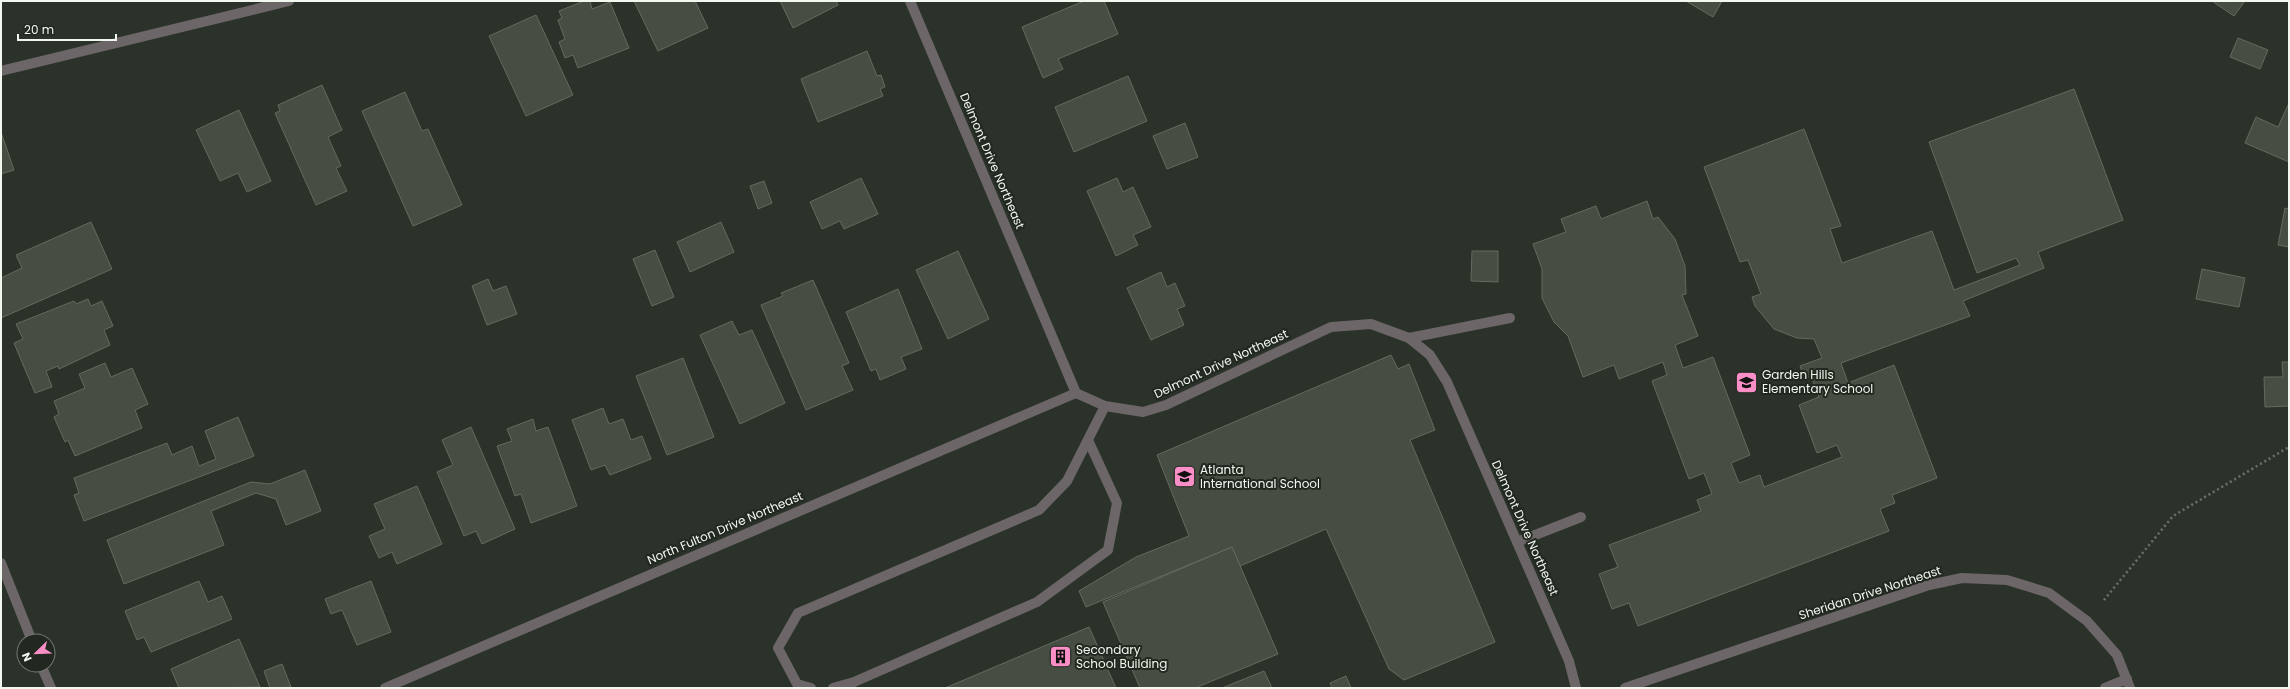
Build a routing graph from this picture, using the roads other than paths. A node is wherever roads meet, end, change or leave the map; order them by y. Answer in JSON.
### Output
{"nodes":[{"id":1,"x":289,"y":1,"type":"edge"},
{"id":2,"x":910,"y":1,"type":"edge"},
{"id":3,"x":1,"y":71,"type":"edge"},
{"id":4,"x":1510,"y":318,"type":"dead end"},
{"id":5,"x":1409,"y":338,"type":"junction"},
{"id":6,"x":1076,"y":392,"type":"junction"},
{"id":7,"x":1105,"y":406,"type":"junction"},
{"id":8,"x":1088,"y":440,"type":"junction"},
{"id":9,"x":1581,"y":517,"type":"dead end"},
{"id":10,"x":1517,"y":542,"type":"junction"},
{"id":11,"x":1,"y":563,"type":"edge"},
{"id":12,"x":29,"y":633,"type":"edge"},
{"id":13,"x":44,"y":673,"type":"edge"},
{"id":14,"x":2128,"y":684,"type":"edge"},
{"id":15,"x":51,"y":688,"type":"edge"},
{"id":16,"x":385,"y":688,"type":"edge"},
{"id":17,"x":812,"y":688,"type":"edge"},
{"id":18,"x":833,"y":688,"type":"edge"},
{"id":19,"x":1576,"y":688,"type":"edge"},
{"id":20,"x":1626,"y":688,"type":"edge"},
{"id":21,"x":2106,"y":688,"type":"edge"}],
"edges":[{"from":1,"to":3,"type":"street"},
{"from":2,"to":6,"type":"street","name":"Delmont Drive Northeast"},
{"from":4,"to":5,"type":"street"},
{"from":5,"to":7,"type":"street","name":"Delmont Drive Northeast"},
{"from":5,"to":10,"type":"street","name":"Delmont Drive Northeast"},
{"from":6,"to":7,"type":"street","name":"Delmont Drive Northeast"},
{"from":6,"to":16,"type":"street","name":"North Fulton Drive Northeast"},
{"from":7,"to":8,"type":"street"},
{"from":8,"to":17,"type":"street"},
{"from":8,"to":18,"type":"street"},
{"from":9,"to":10,"type":"street"},
{"from":10,"to":19,"type":"street","name":"Delmont Drive Northeast"},
{"from":11,"to":12,"type":"street"},
{"from":13,"to":15,"type":"street"},
{"from":14,"to":20,"type":"street","name":"Sheridan Drive Northeast"},
{"from":14,"to":21,"type":"street"}]}
